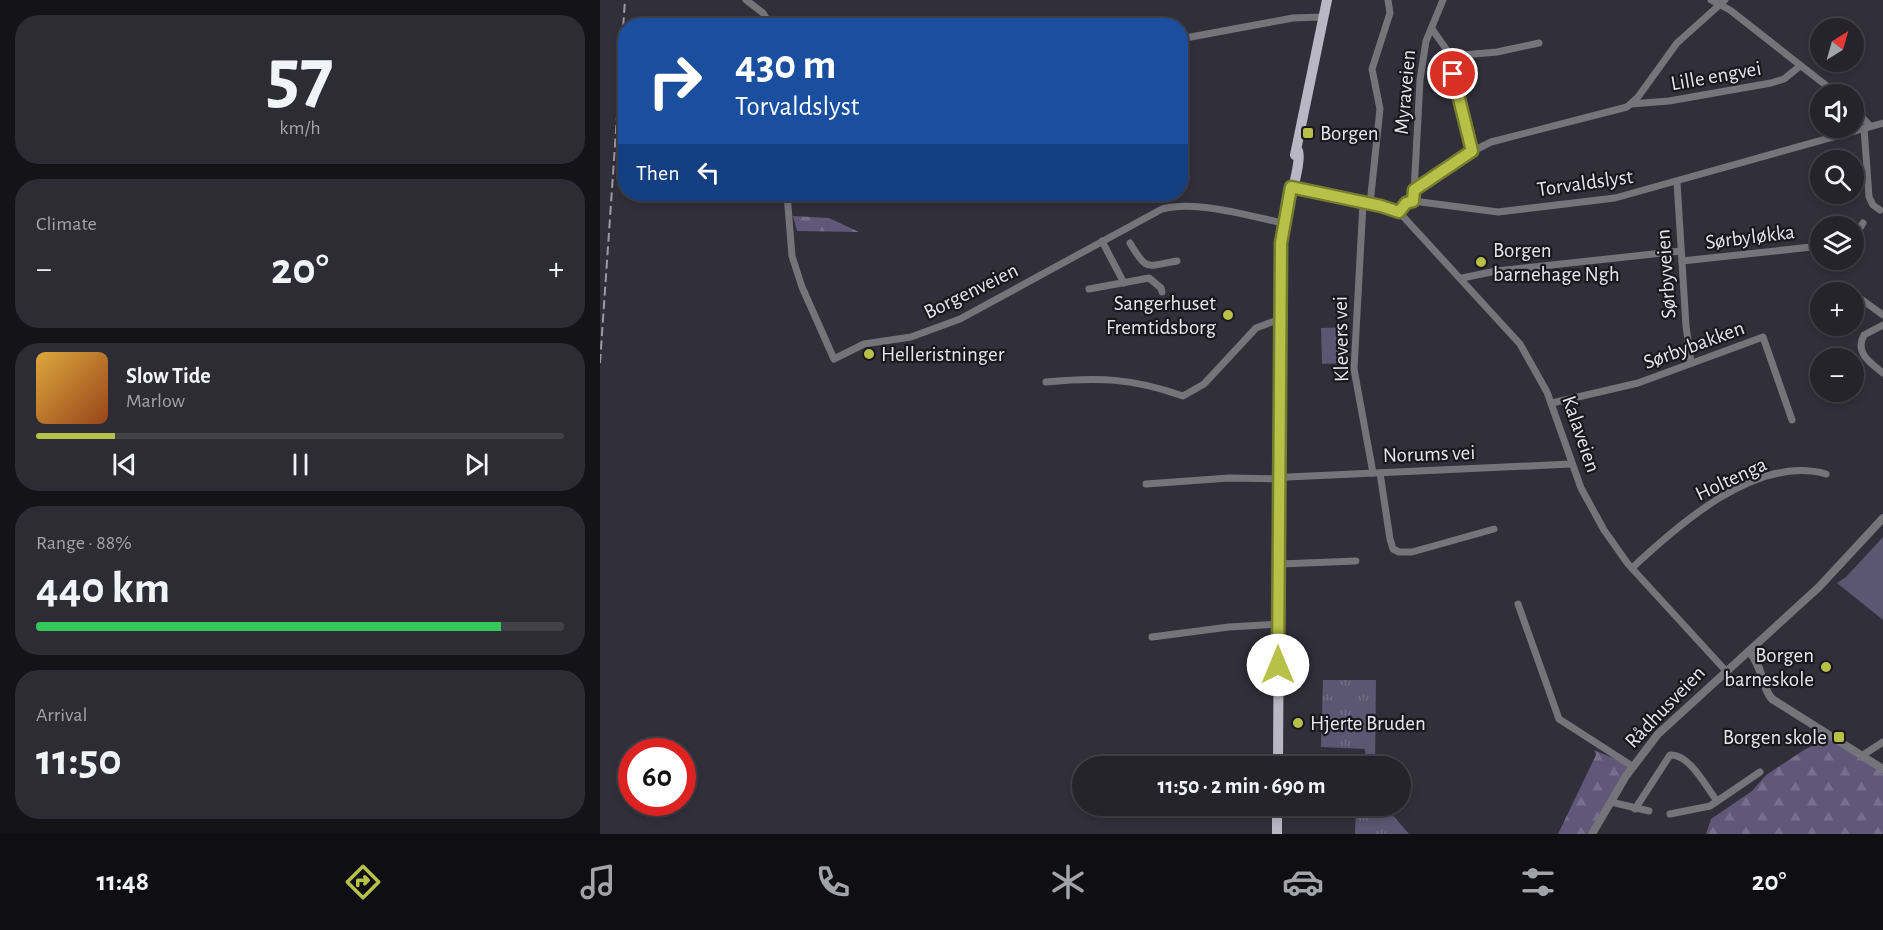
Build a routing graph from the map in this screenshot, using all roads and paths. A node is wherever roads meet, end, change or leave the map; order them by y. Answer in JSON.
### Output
{"nodes":[{"id":1,"x":746,"y":0,"type":"edge"},
{"id":2,"x":1327,"y":0,"type":"edge"},
{"id":3,"x":1388,"y":0,"type":"edge"},
{"id":4,"x":1443,"y":0,"type":"edge"},
{"id":5,"x":1711,"y":0,"type":"edge"},
{"id":6,"x":1723,"y":2,"type":"edge"},
{"id":7,"x":1323,"y":17,"type":"junction"},
{"id":8,"x":766,"y":18,"type":"edge"},
{"id":9,"x":1432,"y":29,"type":"junction"},
{"id":10,"x":1188,"y":38,"type":"edge"},
{"id":11,"x":1539,"y":43,"type":"dead end"},
{"id":12,"x":1451,"y":56,"type":"junction"},
{"id":13,"x":1800,"y":66,"type":"junction"},
{"id":14,"x":1824,"y":84,"type":"edge"},
{"id":15,"x":1631,"y":104,"type":"junction"},
{"id":16,"x":1864,"y":123,"type":"edge"},
{"id":17,"x":1883,"y":123,"type":"edge"},
{"id":18,"x":1867,"y":127,"type":"junction"},
{"id":19,"x":1472,"y":151,"type":"junction"},
{"id":20,"x":1677,"y":182,"type":"junction"},
{"id":21,"x":1292,"y":186,"type":"junction"},
{"id":22,"x":1414,"y":190,"type":"junction"},
{"id":23,"x":788,"y":201,"type":"edge"},
{"id":24,"x":1413,"y":201,"type":"junction"},
{"id":25,"x":1366,"y":204,"type":"junction"},
{"id":26,"x":1880,"y":210,"type":"dead end"},
{"id":27,"x":1399,"y":212,"type":"junction"},
{"id":28,"x":1283,"y":223,"type":"junction"},
{"id":29,"x":1102,"y":241,"type":"junction"},
{"id":30,"x":1130,"y":243,"type":"dead end"},
{"id":31,"x":1810,"y":247,"type":"edge"},
{"id":32,"x":1681,"y":250,"type":"junction"},
{"id":33,"x":1177,"y":261,"type":"dead end"},
{"id":34,"x":1682,"y":261,"type":"junction"},
{"id":35,"x":1462,"y":278,"type":"junction"},
{"id":36,"x":1124,"y":283,"type":"junction"},
{"id":37,"x":1089,"y":289,"type":"dead end"},
{"id":38,"x":1162,"y":292,"type":"dead end"},
{"id":39,"x":1864,"y":301,"type":"edge"},
{"id":40,"x":1882,"y":313,"type":"edge"},
{"id":41,"x":1280,"y":320,"type":"junction"},
{"id":42,"x":1883,"y":325,"type":"edge"},
{"id":43,"x":1691,"y":363,"type":"junction"},
{"id":44,"x":1883,"y":373,"type":"edge"},
{"id":45,"x":1046,"y":382,"type":"dead end"},
{"id":46,"x":1552,"y":403,"type":"junction"},
{"id":47,"x":1792,"y":420,"type":"dead end"},
{"id":48,"x":1571,"y":464,"type":"junction"},
{"id":49,"x":1376,"y":473,"type":"junction"},
{"id":50,"x":1827,"y":474,"type":"dead end"},
{"id":51,"x":1283,"y":478,"type":"junction"},
{"id":52,"x":1146,"y":484,"type":"dead end"},
{"id":53,"x":1883,"y":518,"type":"edge"},
{"id":54,"x":1494,"y":529,"type":"dead end"},
{"id":55,"x":1356,"y":561,"type":"dead end"},
{"id":56,"x":1280,"y":564,"type":"junction"},
{"id":57,"x":1632,"y":568,"type":"junction"},
{"id":58,"x":1518,"y":604,"type":"dead end"},
{"id":59,"x":1279,"y":624,"type":"junction"},
{"id":60,"x":1152,"y":637,"type":"dead end"},
{"id":61,"x":1749,"y":651,"type":"junction"},
{"id":62,"x":1726,"y":671,"type":"junction"},
{"id":63,"x":1883,"y":742,"type":"edge"},
{"id":64,"x":1879,"y":749,"type":"edge"},
{"id":65,"x":1863,"y":755,"type":"junction"},
{"id":66,"x":1278,"y":756,"type":"edge"},
{"id":67,"x":1632,"y":766,"type":"junction"},
{"id":68,"x":1883,"y":769,"type":"edge"},
{"id":69,"x":1760,"y":772,"type":"dead end"},
{"id":70,"x":1717,"y":801,"type":"junction"},
{"id":71,"x":1611,"y":802,"type":"junction"},
{"id":72,"x":1635,"y":809,"type":"junction"},
{"id":73,"x":1649,"y":811,"type":"dead end"},
{"id":74,"x":1670,"y":814,"type":"dead end"},
{"id":75,"x":1277,"y":816,"type":"edge"},
{"id":76,"x":1277,"y":834,"type":"edge"},
{"id":77,"x":1592,"y":834,"type":"edge"}],
"edges":[{"from":1,"to":8,"type":"street"},
{"from":2,"to":7,"type":"main road"},
{"from":3,"to":25,"type":"street","name":"Klevers vei"},
{"from":4,"to":9,"type":"street","name":"Myraveien"},
{"from":5,"to":6,"type":"street"},
{"from":6,"to":13,"type":"street"},
{"from":6,"to":15,"type":"street"},
{"from":7,"to":10,"type":"street"},
{"from":7,"to":21,"type":"main road"},
{"from":9,"to":12,"type":"street"},
{"from":9,"to":22,"type":"street","name":"Myraveien"},
{"from":11,"to":12,"type":"street"},
{"from":12,"to":19,"type":"street"},
{"from":13,"to":14,"type":"street"},
{"from":13,"to":15,"type":"street","name":"Lille engvei"},
{"from":15,"to":19,"type":"street","name":"Lille engvei"},
{"from":16,"to":18,"type":"street"},
{"from":17,"to":18,"type":"street","name":"Torvaldslyst"},
{"from":18,"to":20,"type":"street","name":"Torvaldslyst"},
{"from":18,"to":26,"type":"street"},
{"from":19,"to":22,"type":"street","name":"Lille engvei"},
{"from":20,"to":24,"type":"street","name":"Torvaldslyst"},
{"from":20,"to":32,"type":"street","name":"Sørbyveien"},
{"from":21,"to":25,"type":"street"},
{"from":21,"to":28,"type":"main road"},
{"from":22,"to":24,"type":"street","name":"Myraveien"},
{"from":23,"to":29,"type":"street","name":"Borgenveien"},
{"from":24,"to":27,"type":"street"},
{"from":25,"to":27,"type":"street"},
{"from":25,"to":49,"type":"street","name":"Klevers vei"},
{"from":27,"to":35,"type":"street","name":"Kalaveien"},
{"from":28,"to":29,"type":"street","name":"Borgenveien"},
{"from":28,"to":41,"type":"main road"},
{"from":29,"to":36,"type":"street"},
{"from":30,"to":33,"type":"street"},
{"from":31,"to":34,"type":"street","name":"Sørbyløkka"},
{"from":32,"to":34,"type":"street","name":"Sørbyveien"},
{"from":32,"to":35,"type":"street"},
{"from":34,"to":43,"type":"street","name":"Sørbyveien"},
{"from":35,"to":46,"type":"street","name":"Kalaveien"},
{"from":36,"to":37,"type":"street"},
{"from":36,"to":38,"type":"street"},
{"from":39,"to":40,"type":"street"},
{"from":41,"to":45,"type":"street"},
{"from":41,"to":51,"type":"main road"},
{"from":42,"to":44,"type":"street"},
{"from":43,"to":46,"type":"street","name":"Sørbybakken"},
{"from":43,"to":47,"type":"street","name":"Sørbybakken"},
{"from":46,"to":48,"type":"street","name":"Kalaveien"},
{"from":48,"to":49,"type":"street","name":"Norums vei"},
{"from":48,"to":57,"type":"street","name":"Kalaveien"},
{"from":49,"to":51,"type":"street","name":"Norums vei"},
{"from":49,"to":54,"type":"street","name":"Klevers vei"},
{"from":50,"to":57,"type":"street","name":"Holtenga"},
{"from":51,"to":52,"type":"street","name":"Norums vei"},
{"from":51,"to":56,"type":"main road"},
{"from":53,"to":61,"type":"street","name":"Rådhusveien"},
{"from":55,"to":56,"type":"street"},
{"from":56,"to":59,"type":"main road"},
{"from":57,"to":62,"type":"street","name":"Kalaveien"},
{"from":58,"to":67,"type":"street"},
{"from":59,"to":60,"type":"street"},
{"from":59,"to":66,"type":"main road"},
{"from":61,"to":62,"type":"street","name":"Rådhusveien"},
{"from":61,"to":65,"type":"street"},
{"from":62,"to":67,"type":"street","name":"Rådhusveien"},
{"from":63,"to":64,"type":"street"},
{"from":64,"to":65,"type":"street"},
{"from":65,"to":68,"type":"street"},
{"from":67,"to":71,"type":"street","name":"Rådhusveien"},
{"from":69,"to":70,"type":"street"},
{"from":70,"to":72,"type":"street"},
{"from":70,"to":74,"type":"street"},
{"from":71,"to":72,"type":"street"},
{"from":71,"to":77,"type":"street","name":"Rådhusveien"},
{"from":72,"to":73,"type":"street"},
{"from":75,"to":76,"type":"main road"}]}
